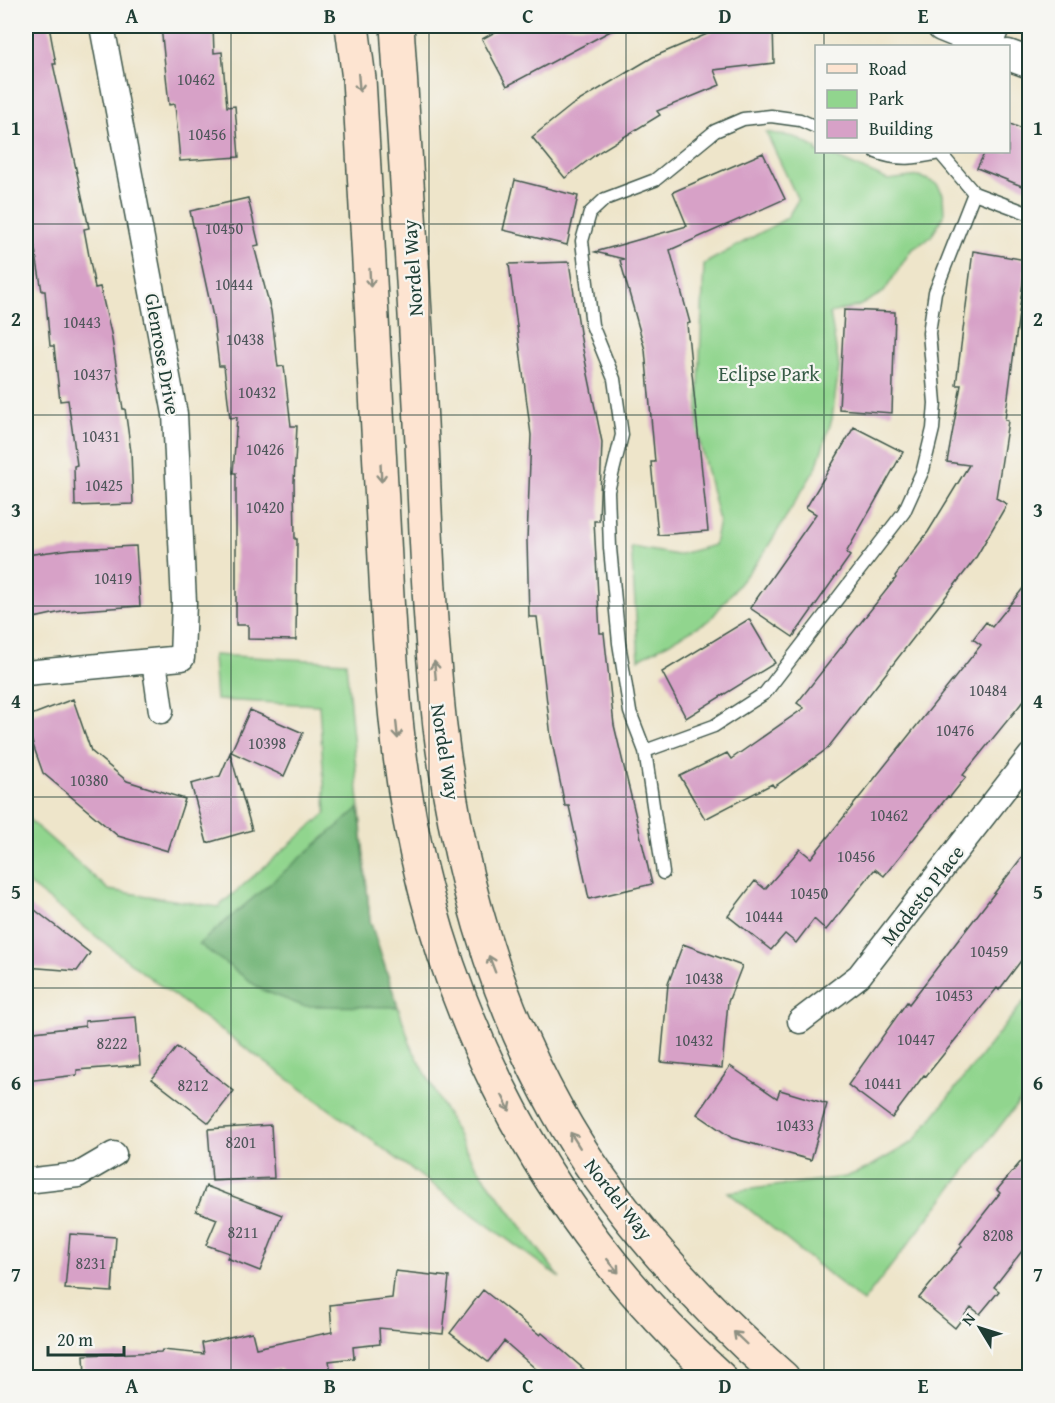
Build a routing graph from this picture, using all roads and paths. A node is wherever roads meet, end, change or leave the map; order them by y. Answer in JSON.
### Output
{"nodes":[{"id":1,"x":102,"y":26,"type":"edge"},
{"id":2,"x":352,"y":26,"type":"edge"},
{"id":3,"x":397,"y":26,"type":"edge"},
{"id":4,"x":942,"y":26,"type":"edge"},
{"id":5,"x":1004,"y":26,"type":"edge"},
{"id":6,"x":989,"y":45,"type":"edge"},
{"id":7,"x":996,"y":45,"type":"edge"},
{"id":8,"x":1010,"y":56,"type":"edge"},
{"id":9,"x":1029,"y":63,"type":"edge"},
{"id":10,"x":815,"y":127,"type":"edge"},
{"id":11,"x":879,"y":153,"type":"edge"},
{"id":12,"x":937,"y":153,"type":"edge"},
{"id":13,"x":942,"y":153,"type":"edge"},
{"id":14,"x":974,"y":193,"type":"junction"},
{"id":15,"x":1029,"y":214,"type":"edge"},
{"id":16,"x":154,"y":660,"type":"junction"},
{"id":17,"x":26,"y":673,"type":"edge"},
{"id":18,"x":161,"y":711,"type":"dead end"},
{"id":19,"x":645,"y":751,"type":"junction"},
{"id":20,"x":1029,"y":756,"type":"edge"},
{"id":21,"x":663,"y":873,"type":"dead end"},
{"id":22,"x":800,"y":1021,"type":"dead end"},
{"id":23,"x":114,"y":1154,"type":"dead end"},
{"id":24,"x":26,"y":1181,"type":"edge"},
{"id":25,"x":720,"y":1377,"type":"edge"},
{"id":26,"x":783,"y":1377,"type":"edge"}],
"edges":[{"from":1,"to":16,"type":"street","name":"Glenrose Drive"},
{"from":2,"to":25,"type":"main road","one_way":true},
{"from":26,"to":3,"type":"main road","name":"Nordel Way","one_way":true},
{"from":4,"to":6,"type":"street"},
{"from":5,"to":7,"type":"lane"},
{"from":8,"to":9,"type":"street"},
{"from":10,"to":19,"type":"lane"},
{"from":11,"to":12,"type":"lane"},
{"from":13,"to":14,"type":"lane"},
{"from":14,"to":15,"type":"lane"},
{"from":14,"to":19,"type":"lane"},
{"from":16,"to":17,"type":"street","name":"Glenrose Drive"},
{"from":16,"to":18,"type":"street"},
{"from":19,"to":21,"type":"lane"},
{"from":20,"to":22,"type":"street","name":"Modesto Place"},
{"from":23,"to":24,"type":"street"}]}
